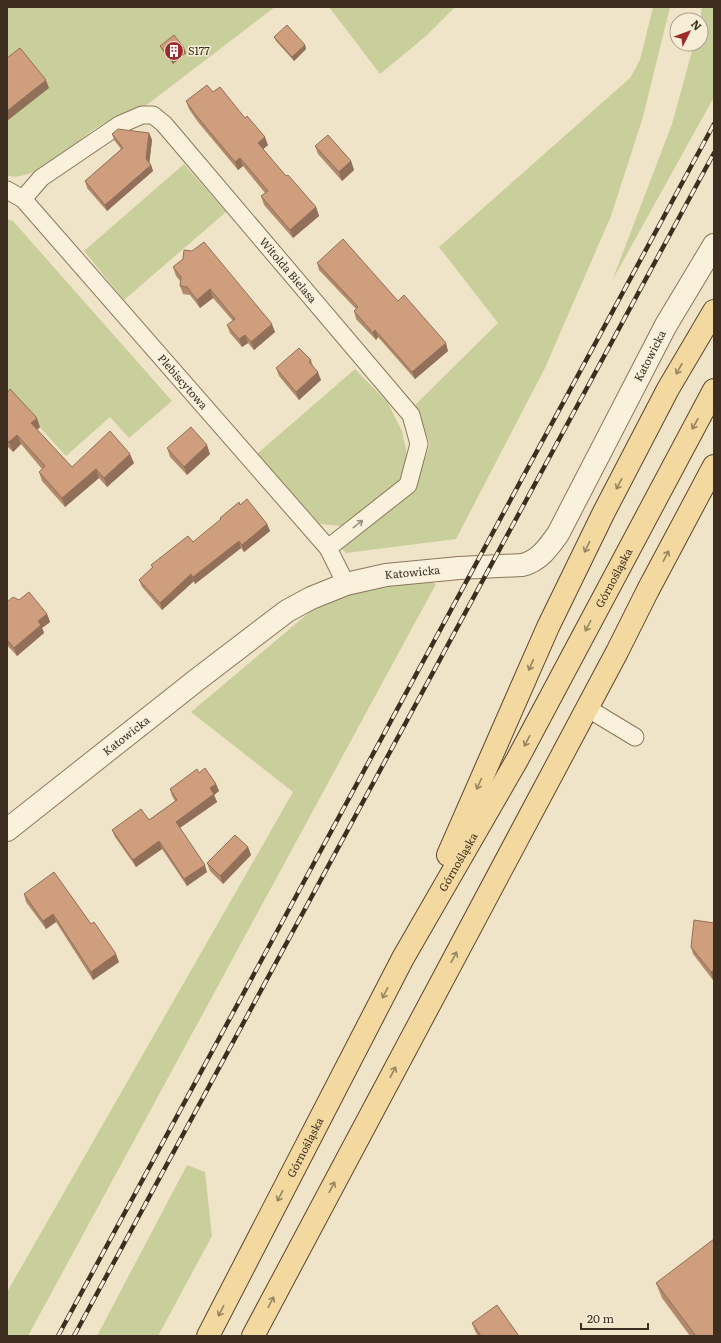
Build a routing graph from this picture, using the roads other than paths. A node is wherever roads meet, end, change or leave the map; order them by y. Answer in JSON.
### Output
{"nodes":[{"id":1,"x":7,"y":190,"type":"edge"},
{"id":2,"x":23,"y":199,"type":"junction"},
{"id":3,"x":714,"y":245,"type":"edge"},
{"id":4,"x":714,"y":310,"type":"edge"},
{"id":5,"x":714,"y":390,"type":"edge"},
{"id":6,"x":714,"y":466,"type":"edge"},
{"id":7,"x":328,"y":548,"type":"junction"},
{"id":8,"x":346,"y":584,"type":"junction"},
{"id":9,"x":587,"y":708,"type":"junction"},
{"id":10,"x":635,"y":737,"type":"dead end"},
{"id":11,"x":7,"y":830,"type":"edge"},
{"id":12,"x":403,"y":958,"type":"junction"},
{"id":13,"x":208,"y":1336,"type":"edge"},
{"id":14,"x":253,"y":1336,"type":"edge"}],
"edges":[{"from":1,"to":2,"type":"street","name":"Plebiscytowa"},
{"from":2,"to":7,"type":"street","name":"Plebiscytowa"},
{"from":7,"to":2,"type":"street","name":"Witolda Bielasa","one_way":true},
{"from":3,"to":8,"type":"street","name":"Katowicka"},
{"from":4,"to":12,"type":"main road","one_way":true},
{"from":5,"to":12,"type":"main road","name":"Górnośląska","one_way":true},
{"from":9,"to":6,"type":"main road","one_way":true},
{"from":7,"to":8,"type":"street","name":"Plebiscytowa"},
{"from":8,"to":11,"type":"street","name":"Katowicka"},
{"from":9,"to":10,"type":"street"},
{"from":14,"to":9,"type":"main road","one_way":true},
{"from":12,"to":13,"type":"main road","name":"Górnośląska","one_way":true}]}
